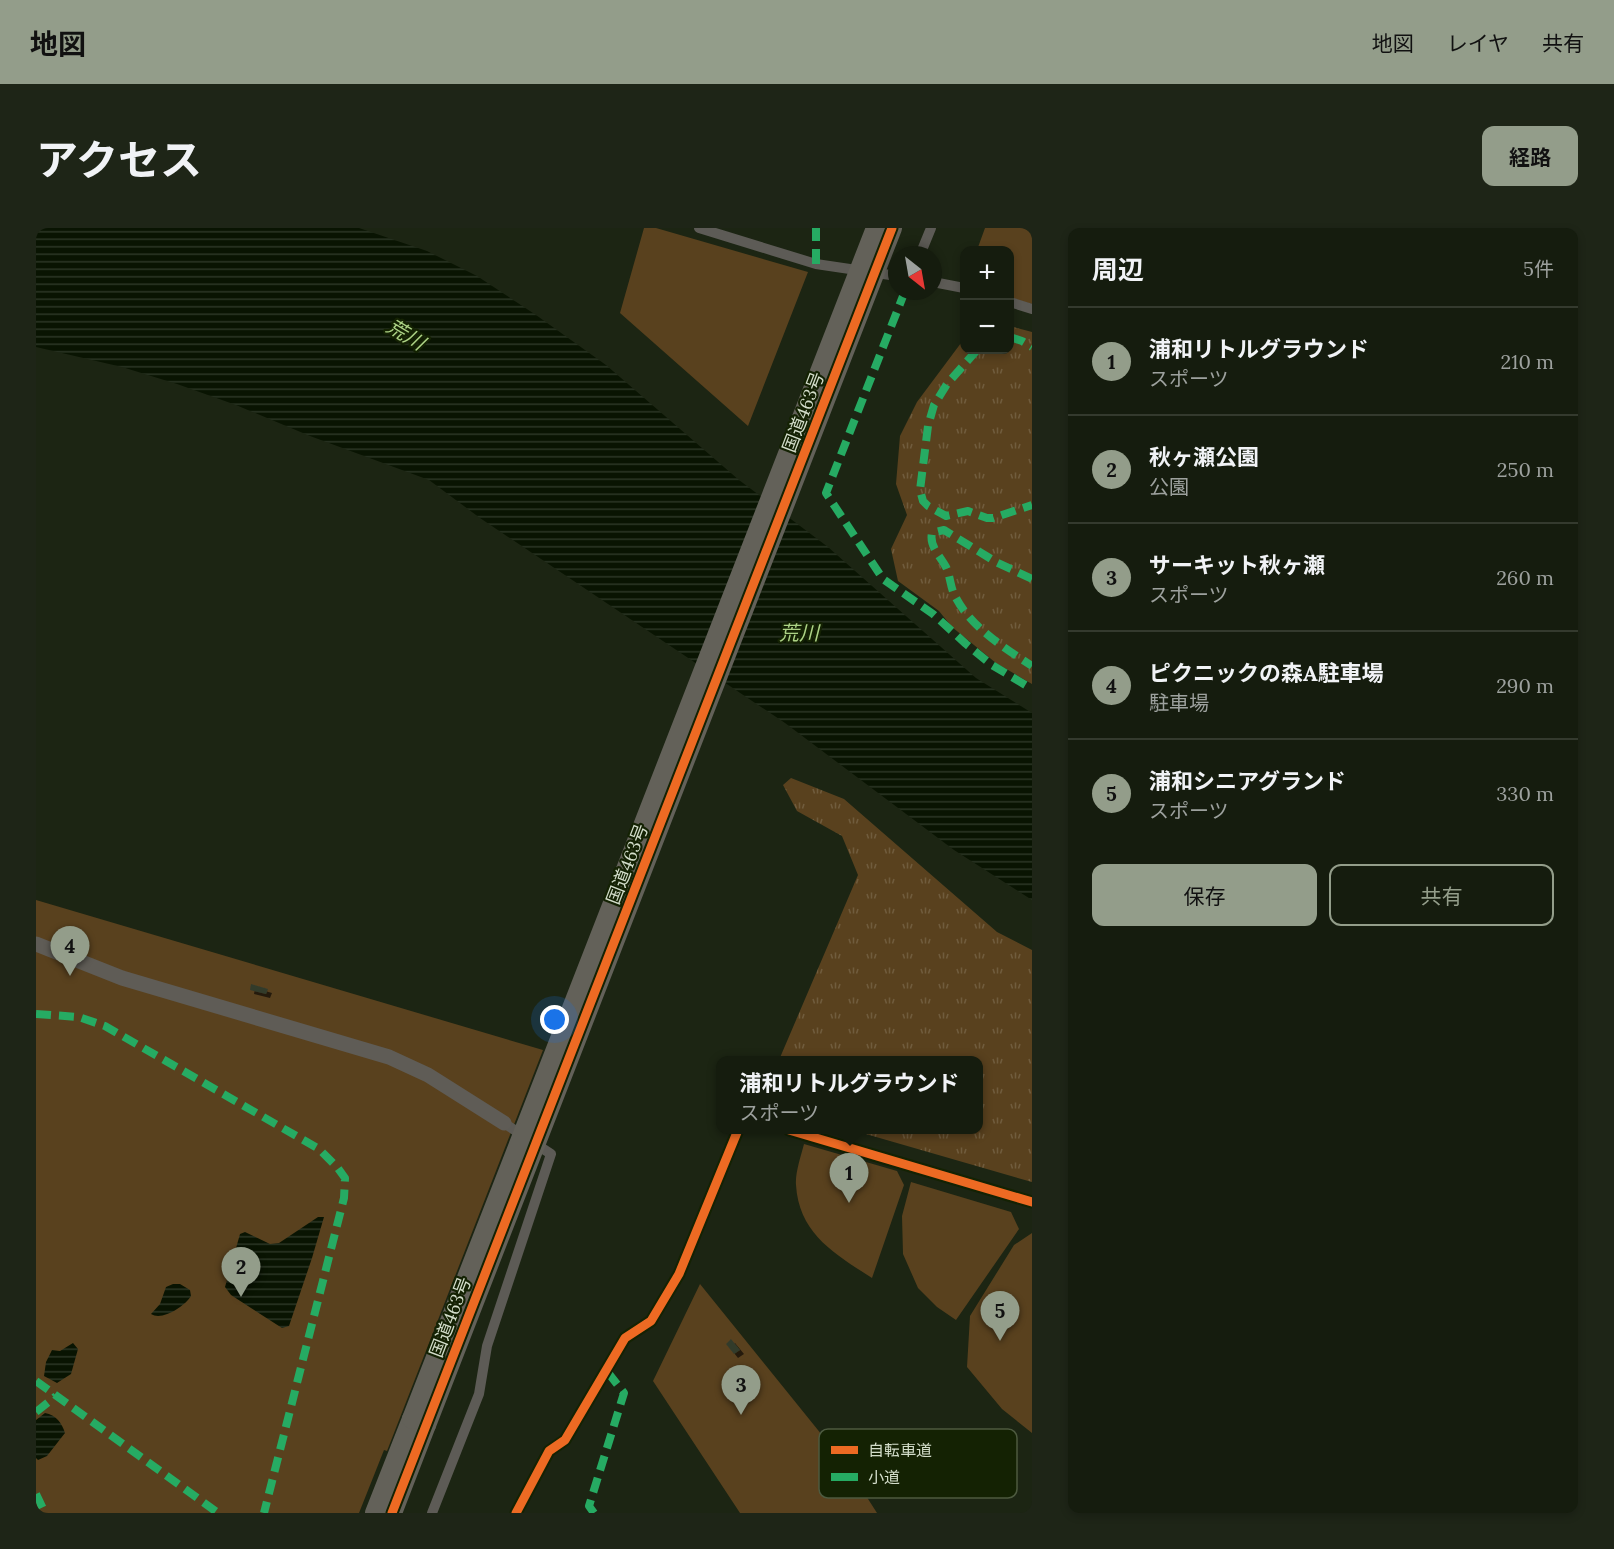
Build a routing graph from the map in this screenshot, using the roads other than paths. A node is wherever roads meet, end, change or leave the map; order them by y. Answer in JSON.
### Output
{"nodes":[{"id":1,"x":699,"y":228,"type":"edge"},
{"id":2,"x":876,"y":228,"type":"edge"},
{"id":3,"x":892,"y":228,"type":"edge"},
{"id":4,"x":931,"y":228,"type":"edge"},
{"id":5,"x":924,"y":246,"type":"edge"},
{"id":6,"x":888,"y":275,"type":"edge"},
{"id":7,"x":942,"y":284,"type":"edge"},
{"id":8,"x":960,"y":287,"type":"edge"},
{"id":9,"x":1014,"y":303,"type":"edge"},
{"id":10,"x":1032,"y":309,"type":"edge"},
{"id":11,"x":36,"y":944,"type":"edge"},
{"id":12,"x":504,"y":1123,"type":"joint"},
{"id":13,"x":419,"y":1422,"type":"junction"},
{"id":14,"x":375,"y":1513,"type":"edge"},
{"id":15,"x":392,"y":1513,"type":"edge"},
{"id":16,"x":432,"y":1513,"type":"edge"}],
"edges":[{"from":1,"to":6,"type":"street"},
{"from":2,"to":13,"type":"highway","name":"国道463号","bridge":true},
{"from":3,"to":13,"type":"highway","name":"国道463号","bridge":true},
{"from":4,"to":5,"type":"street"},
{"from":7,"to":8,"type":"street"},
{"from":9,"to":10,"type":"street"},
{"from":11,"to":12,"type":"street"},
{"from":12,"to":16,"type":"street"},
{"from":13,"to":14,"type":"highway","name":"国道463号"},
{"from":13,"to":15,"type":"highway","name":"国道463号"}]}
